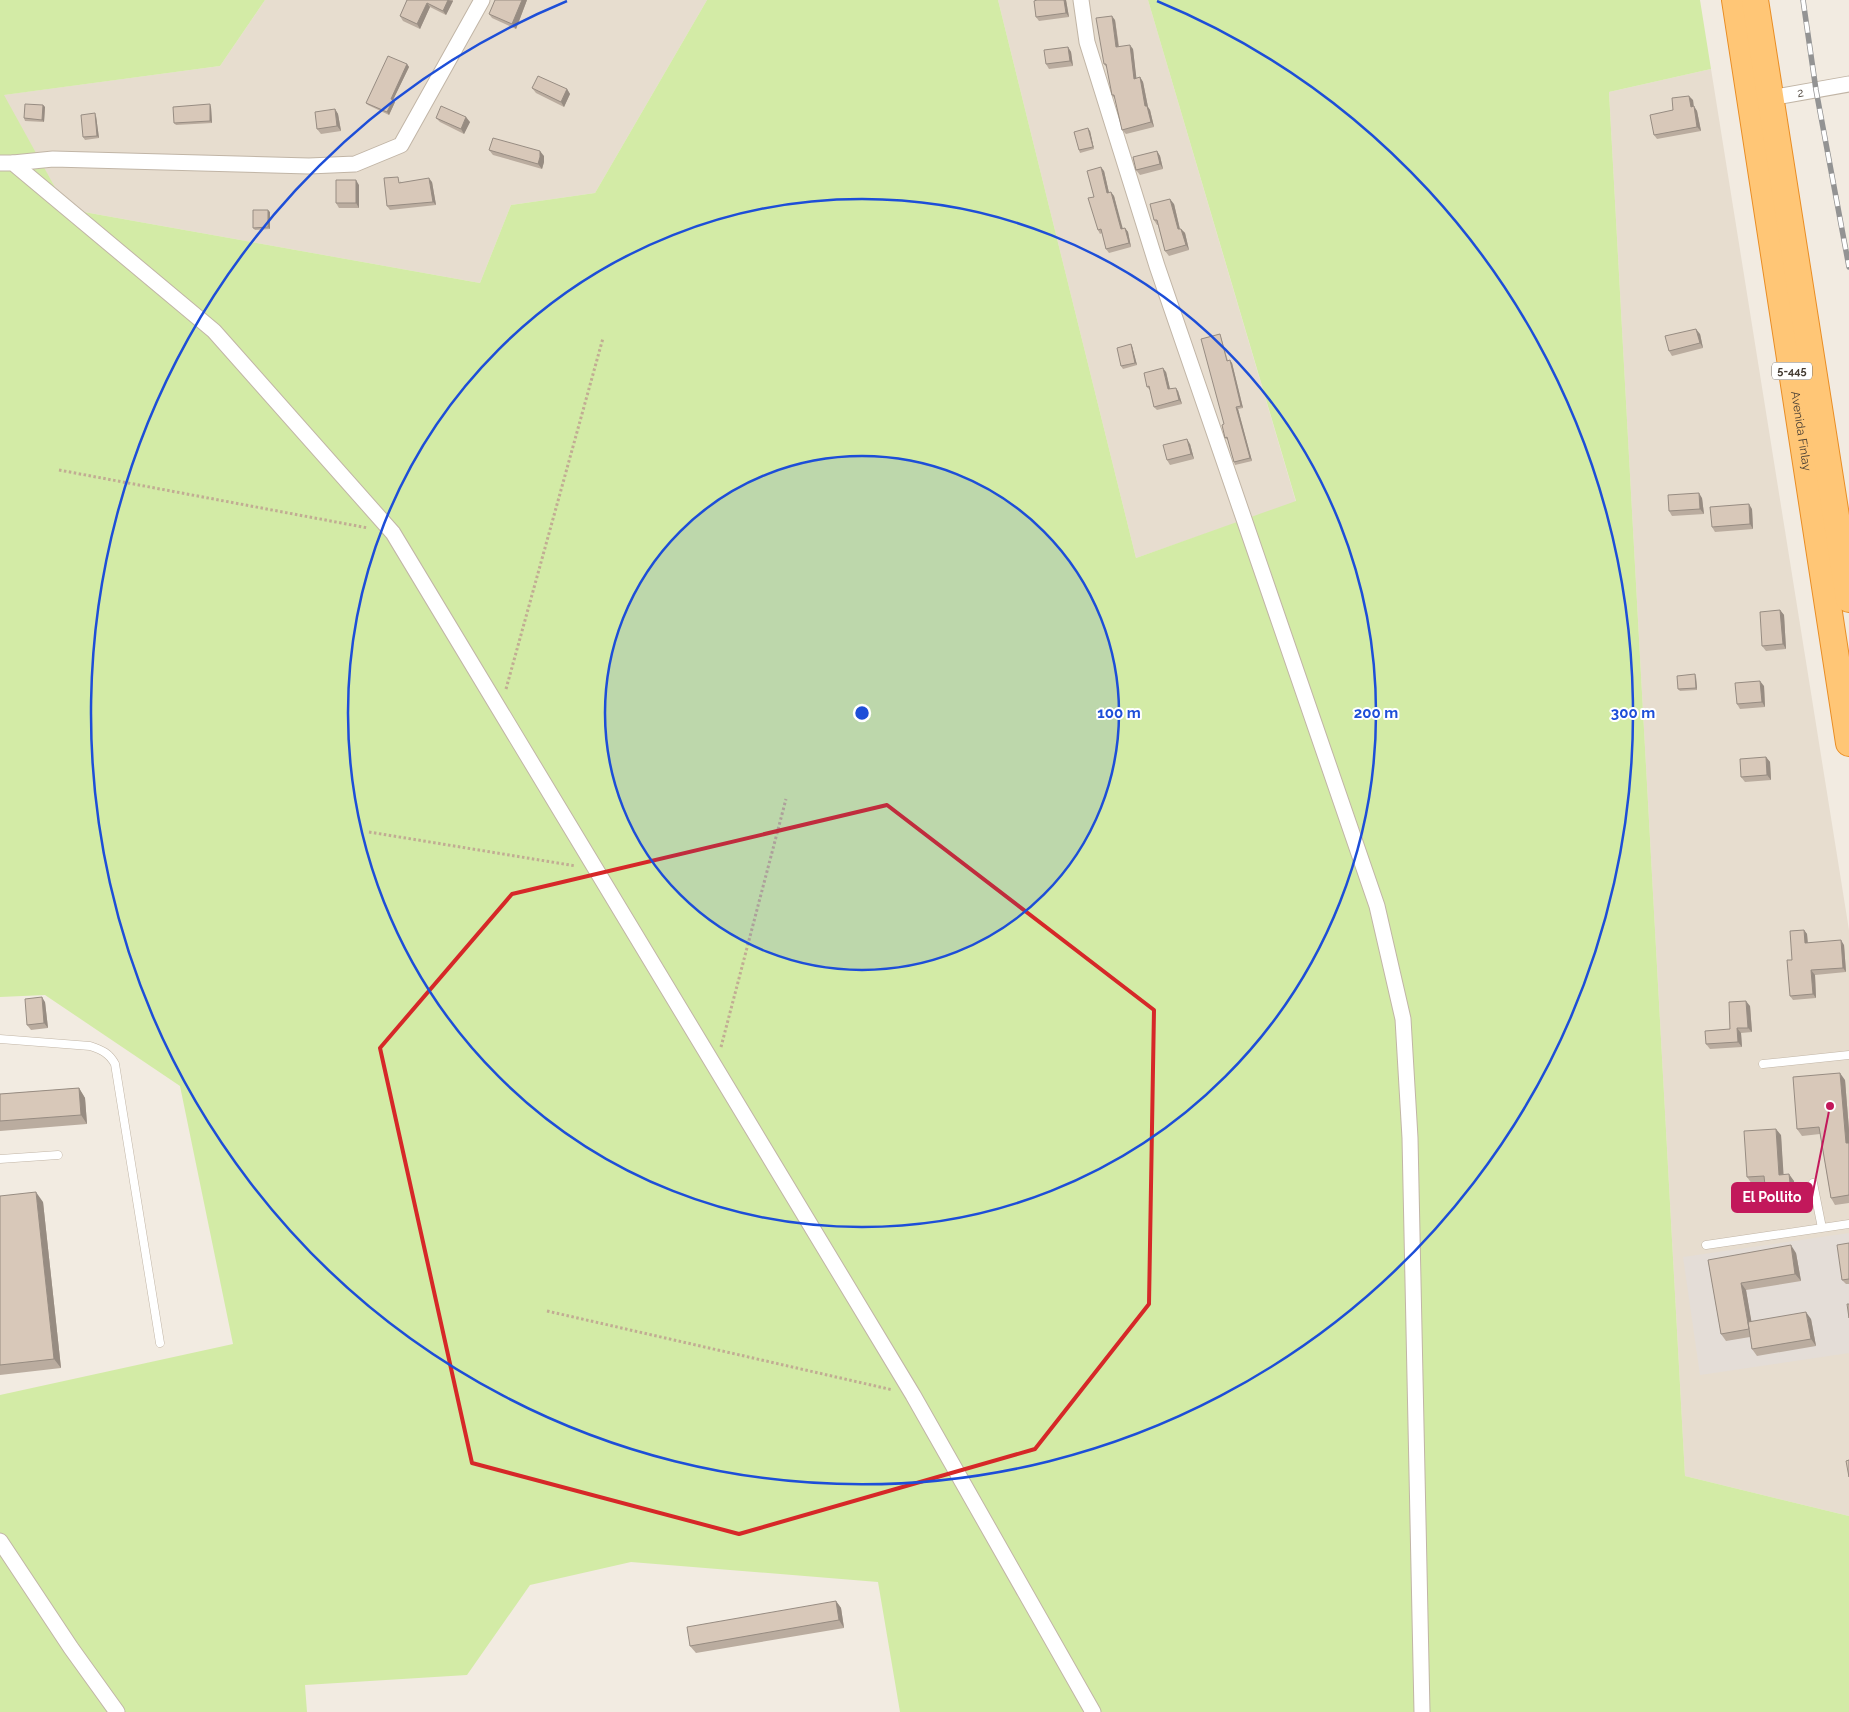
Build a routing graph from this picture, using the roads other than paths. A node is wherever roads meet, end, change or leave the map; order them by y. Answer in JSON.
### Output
{"nodes":[{"id":1,"x":482,"y":0,"type":"edge"},
{"id":2,"x":1081,"y":0,"type":"edge"},
{"id":3,"x":1735,"y":0,"type":"edge"},
{"id":4,"x":1755,"y":0,"type":"edge"},
{"id":5,"x":1849,"y":84,"type":"edge"},
{"id":6,"x":1761,"y":99,"type":"junction"},
{"id":7,"x":7,"y":163,"type":"edge"},
{"id":8,"x":1849,"y":599,"type":"edge"},
{"id":9,"x":1849,"y":743,"type":"edge"},
{"id":10,"x":0,"y":1039,"type":"edge"},
{"id":11,"x":1849,"y":1055,"type":"edge"},
{"id":12,"x":1763,"y":1064,"type":"dead end"},
{"id":13,"x":58,"y":1155,"type":"dead end"},
{"id":14,"x":0,"y":1159,"type":"edge"},
{"id":15,"x":1813,"y":1183,"type":"dead end"},
{"id":16,"x":1849,"y":1224,"type":"edge"},
{"id":17,"x":1822,"y":1228,"type":"junction"},
{"id":18,"x":1706,"y":1245,"type":"dead end"},
{"id":19,"x":160,"y":1343,"type":"dead end"},
{"id":20,"x":0,"y":1541,"type":"edge"},
{"id":21,"x":117,"y":1712,"type":"edge"},
{"id":22,"x":1093,"y":1712,"type":"edge"},
{"id":23,"x":1422,"y":1712,"type":"edge"}],
"edges":[{"from":1,"to":7,"type":"street"},
{"from":2,"to":23,"type":"street"},
{"from":3,"to":6,"type":"highway","name":"Avenida Finlay","number":"5-445"},
{"from":4,"to":6,"type":"highway","name":"Avenida Finlay","number":"5-445"},
{"from":5,"to":6,"type":"street","name":"2"},
{"from":6,"to":8,"type":"highway","name":"Avenida Finlay","number":"5-445"},
{"from":6,"to":9,"type":"highway","name":"Avenida Finlay","number":"5-445"},
{"from":7,"to":22,"type":"street"},
{"from":10,"to":19,"type":"lane"},
{"from":11,"to":12,"type":"lane"},
{"from":13,"to":14,"type":"lane"},
{"from":15,"to":17,"type":"lane"},
{"from":16,"to":17,"type":"lane"},
{"from":17,"to":18,"type":"lane"},
{"from":20,"to":21,"type":"street"}]}
